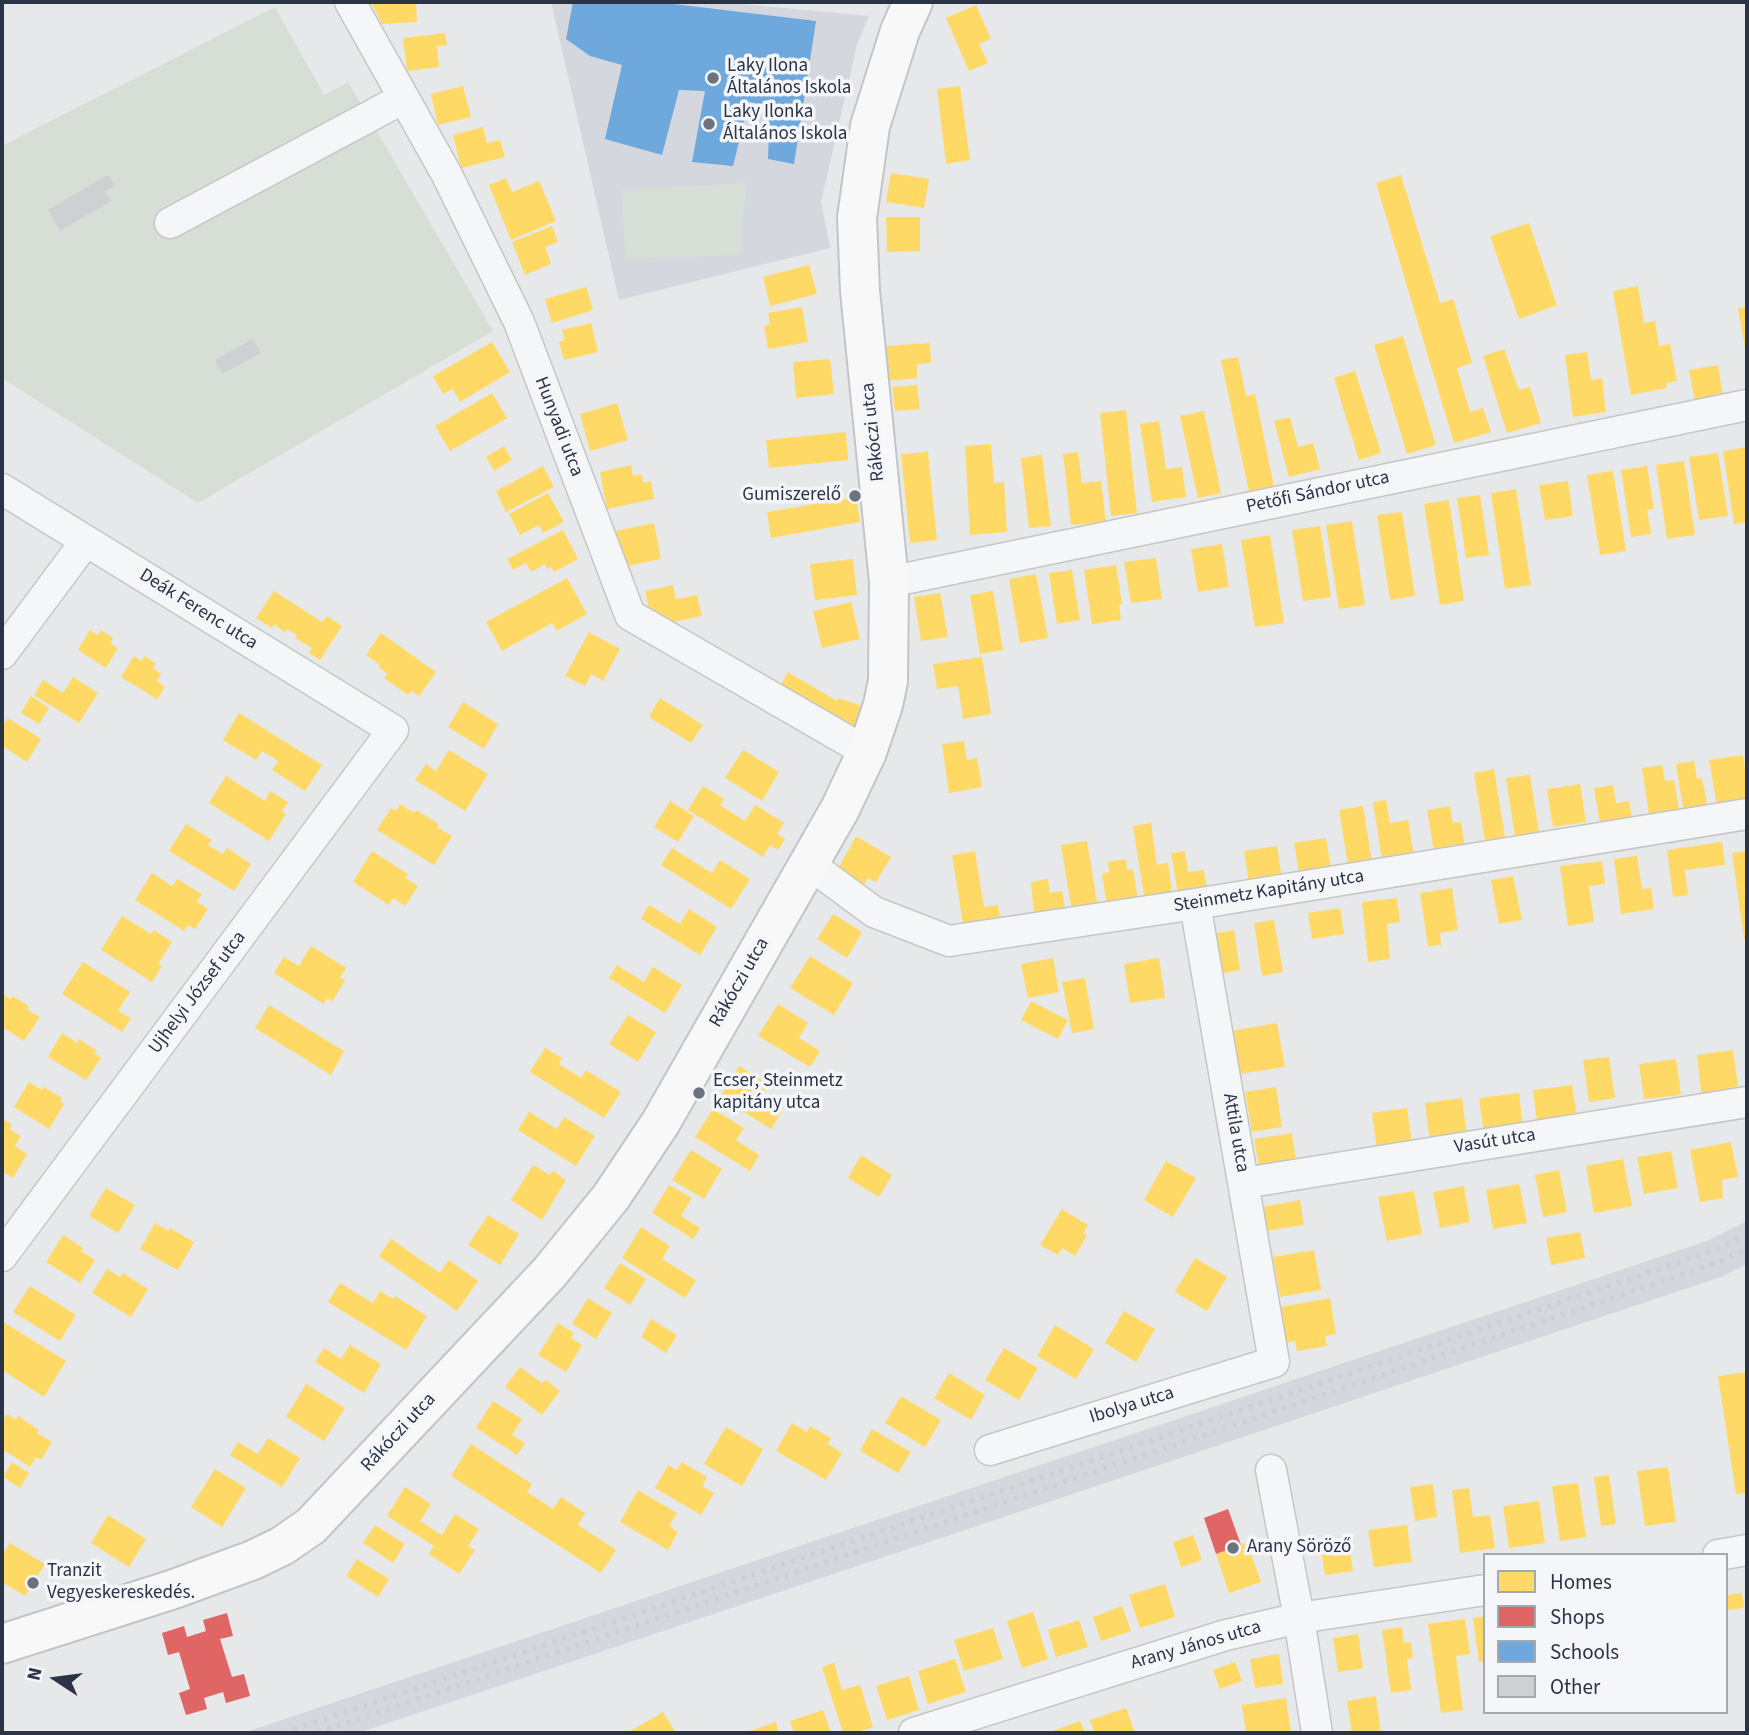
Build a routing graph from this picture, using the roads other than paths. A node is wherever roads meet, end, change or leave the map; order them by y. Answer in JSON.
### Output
{"nodes":[{"id":1,"x":349,"y":2,"type":"edge"},
{"id":2,"x":913,"y":2,"type":"edge"},
{"id":3,"x":404,"y":98,"type":"junction"},
{"id":4,"x":170,"y":222,"type":"dead end"},
{"id":5,"x":1747,"y":405,"type":"edge"},
{"id":6,"x":2,"y":489,"type":"edge"},
{"id":7,"x":86,"y":541,"type":"junction"},
{"id":8,"x":889,"y":582,"type":"junction"},
{"id":9,"x":2,"y":654,"type":"edge"},
{"id":10,"x":393,"y":730,"type":"joint"},
{"id":11,"x":867,"y":752,"type":"junction"},
{"id":12,"x":1747,"y":814,"type":"edge"},
{"id":13,"x":809,"y":864,"type":"junction"},
{"id":14,"x":1195,"y":904,"type":"junction"},
{"id":15,"x":1747,"y":1102,"type":"edge"},
{"id":16,"x":1244,"y":1183,"type":"junction"},
{"id":17,"x":2,"y":1256,"type":"edge"},
{"id":18,"x":1273,"y":1362,"type":"joint"},
{"id":19,"x":990,"y":1450,"type":"dead end"},
{"id":20,"x":1271,"y":1470,"type":"dead end"},
{"id":21,"x":1747,"y":1550,"type":"edge"},
{"id":22,"x":1728,"y":1553,"type":"edge"},
{"id":23,"x":1483,"y":1590,"type":"edge"},
{"id":24,"x":1299,"y":1618,"type":"junction"},
{"id":25,"x":2,"y":1644,"type":"edge"},
{"id":26,"x":914,"y":1733,"type":"edge"},
{"id":27,"x":1317,"y":1733,"type":"edge"}],
"edges":[{"from":1,"to":3,"type":"street","name":"Hunyadi utca"},
{"from":2,"to":8,"type":"main road","name":"Rákóczi utca"},
{"from":3,"to":4,"type":"street"},
{"from":3,"to":11,"type":"street","name":"Hunyadi utca"},
{"from":5,"to":8,"type":"street","name":"Petőfi Sándor utca"},
{"from":6,"to":7,"type":"street","name":"Deák Ferenc utca"},
{"from":7,"to":9,"type":"street"},
{"from":7,"to":10,"type":"street","name":"Deák Ferenc utca"},
{"from":8,"to":11,"type":"main road","name":"Rákóczi utca"},
{"from":10,"to":17,"type":"street","name":"Ujhelyi József utca"},
{"from":11,"to":13,"type":"main road","name":"Rákóczi utca"},
{"from":12,"to":14,"type":"street","name":"Steinmetz Kapitány utca"},
{"from":13,"to":14,"type":"street","name":"Steinmetz Kapitány utca"},
{"from":13,"to":25,"type":"main road","name":"Rákóczi utca"},
{"from":14,"to":16,"type":"street","name":"Attila utca"},
{"from":15,"to":16,"type":"street","name":"Vasút utca"},
{"from":16,"to":18,"type":"street","name":"Attila utca"},
{"from":18,"to":19,"type":"street","name":"Ibolya utca"},
{"from":20,"to":24,"type":"street"},
{"from":21,"to":22,"type":"street"},
{"from":23,"to":24,"type":"street","name":"Arany János utca"},
{"from":24,"to":26,"type":"street","name":"Arany János utca"},
{"from":24,"to":27,"type":"street"}]}
